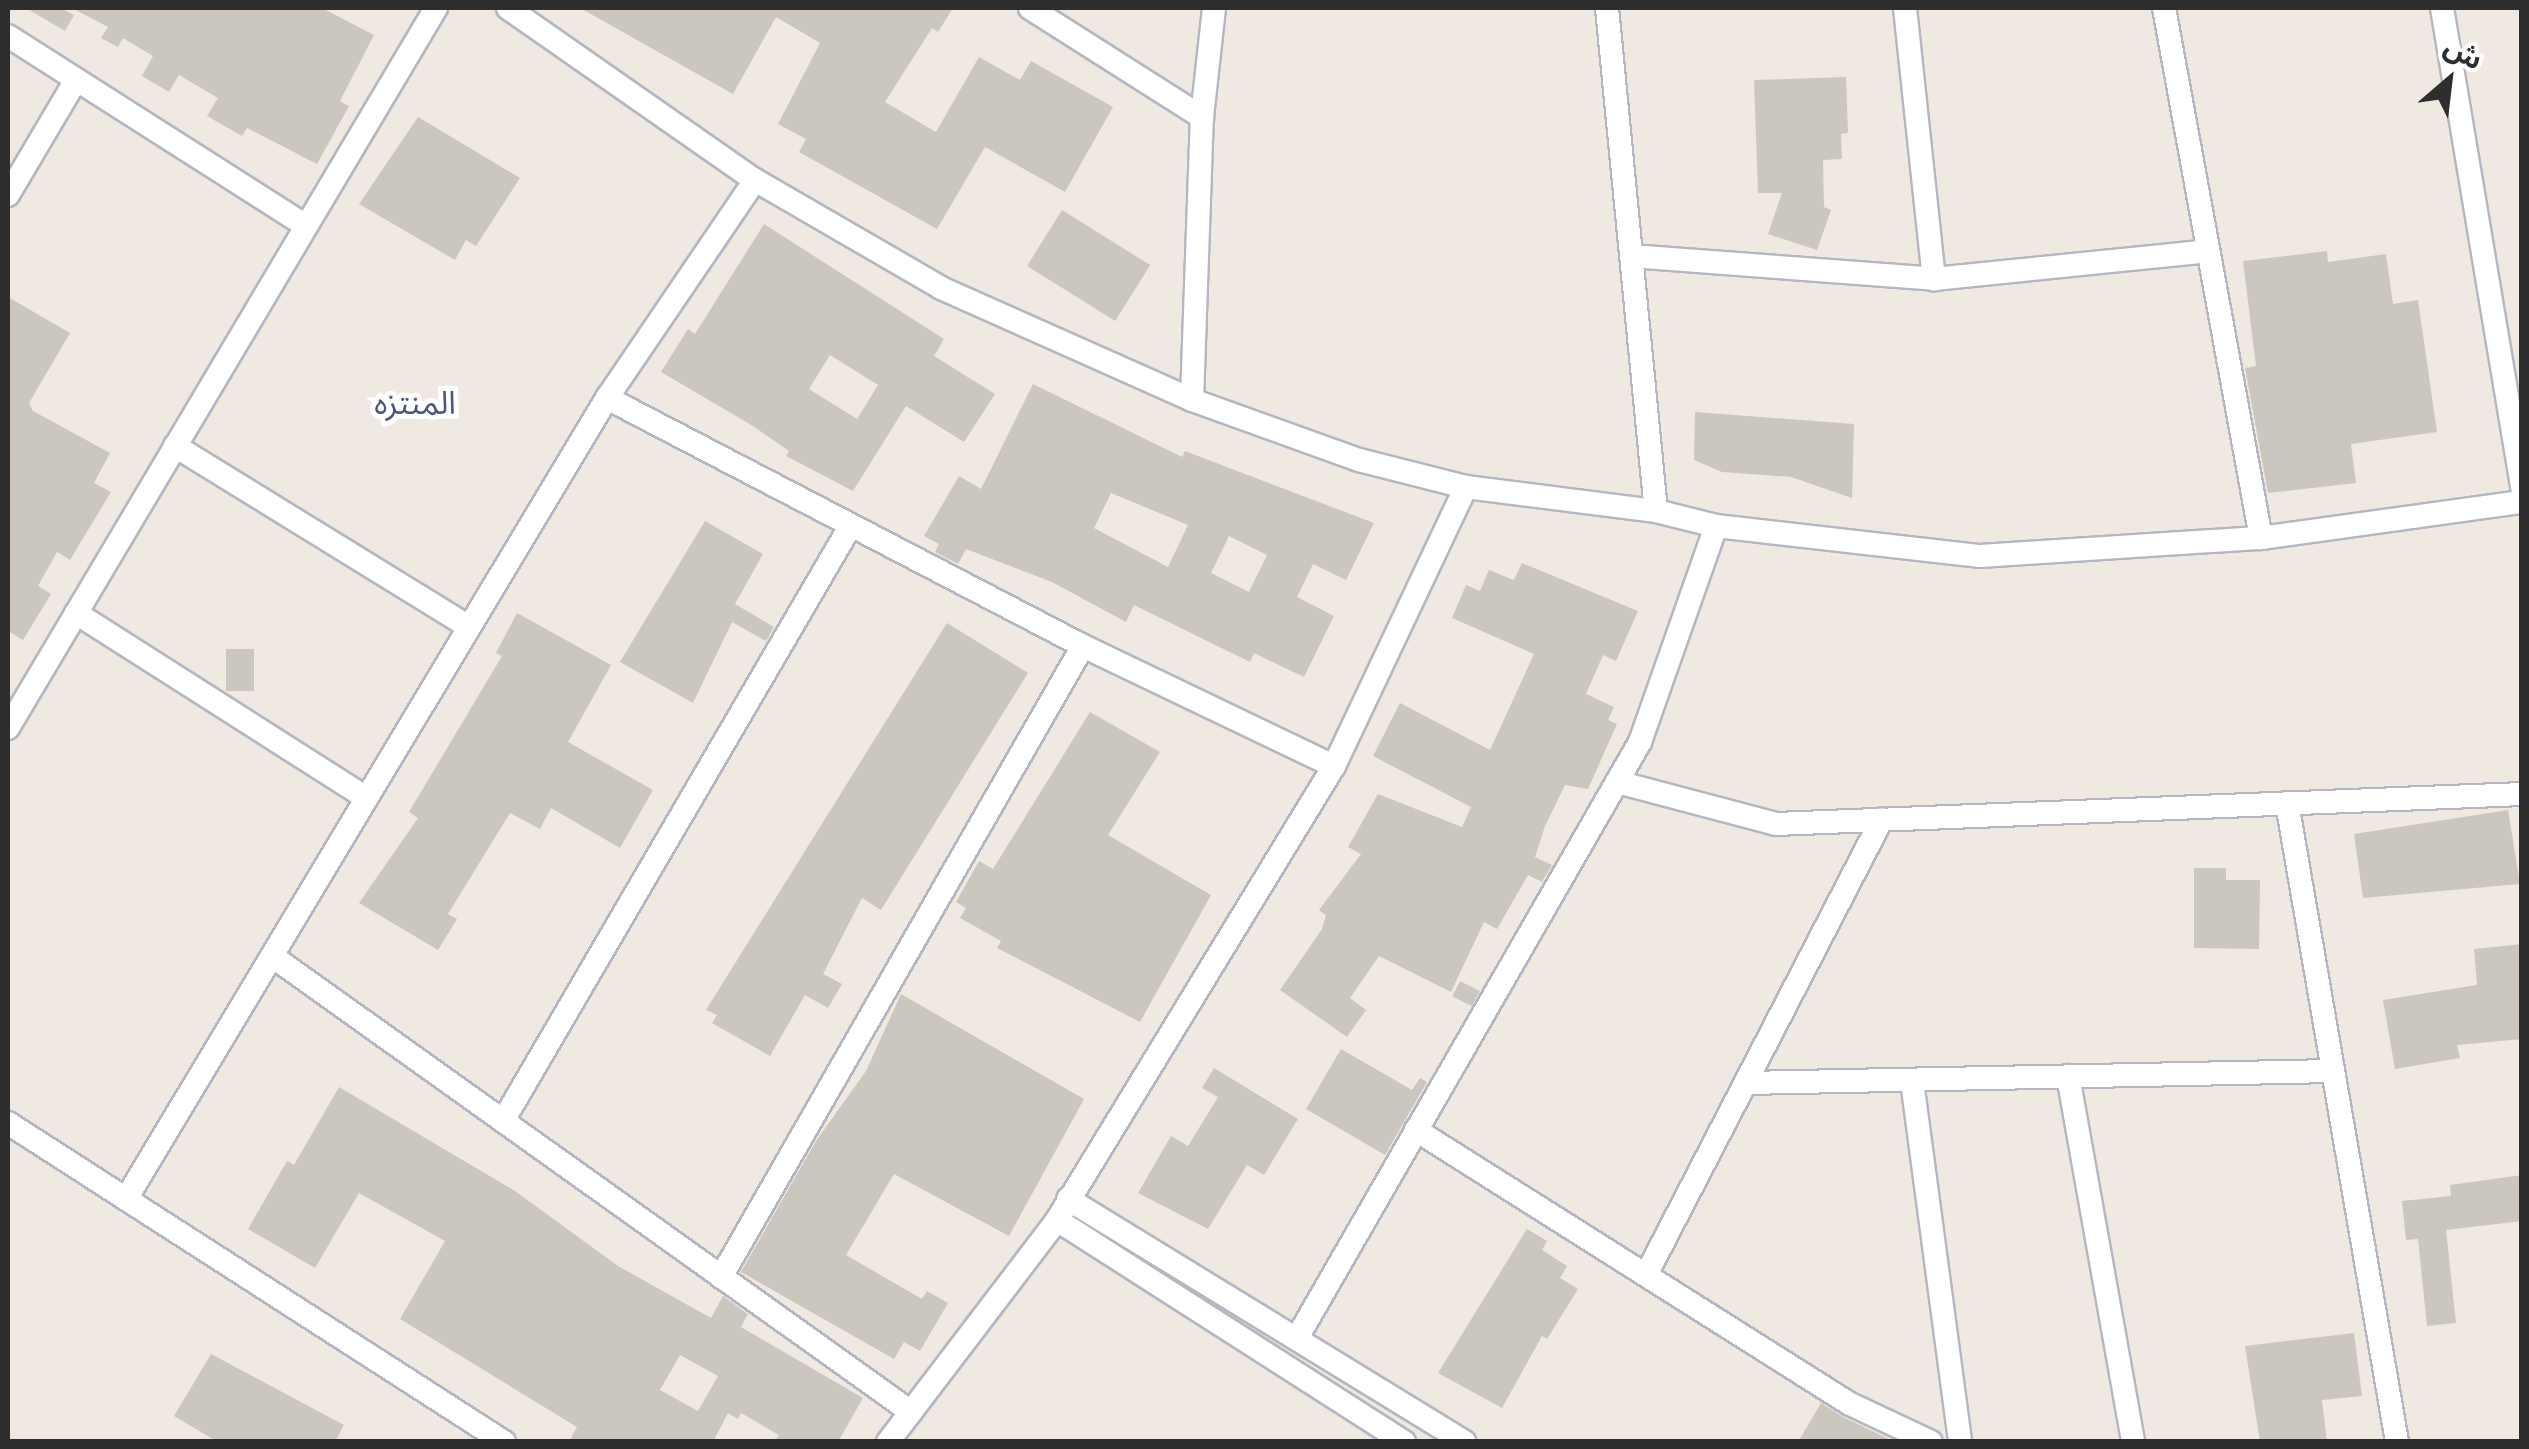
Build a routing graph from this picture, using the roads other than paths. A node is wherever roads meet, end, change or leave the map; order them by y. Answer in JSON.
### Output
{"nodes":[{"id":1,"x":436,"y":8,"type":"edge"},
{"id":2,"x":508,"y":8,"type":"edge"},
{"id":3,"x":1030,"y":8,"type":"edge"},
{"id":4,"x":1214,"y":8,"type":"edge"},
{"id":5,"x":1607,"y":8,"type":"edge"},
{"id":6,"x":1905,"y":8,"type":"edge"},
{"id":7,"x":2164,"y":8,"type":"edge"},
{"id":8,"x":2442,"y":8,"type":"edge"},
{"id":9,"x":8,"y":36,"type":"edge"},
{"id":10,"x":76,"y":80,"type":"junction"},
{"id":11,"x":1202,"y":116,"type":"junction"},
{"id":12,"x":755,"y":180,"type":"junction"},
{"id":13,"x":8,"y":195,"type":"edge"},
{"id":14,"x":306,"y":226,"type":"junction"},
{"id":15,"x":2208,"y":251,"type":"junction"},
{"id":16,"x":1631,"y":256,"type":"junction"},
{"id":17,"x":1934,"y":279,"type":"junction"},
{"id":18,"x":606,"y":398,"type":"junction"},
{"id":19,"x":1192,"y":400,"type":"junction"},
{"id":20,"x":175,"y":446,"type":"junction"},
{"id":21,"x":1466,"y":487,"type":"junction"},
{"id":22,"x":2522,"y":488,"type":"edge"},
{"id":23,"x":2522,"y":502,"type":"edge"},
{"id":24,"x":1656,"y":510,"type":"junction"},
{"id":25,"x":852,"y":526,"type":"junction"},
{"id":26,"x":1716,"y":526,"type":"junction"},
{"id":27,"x":2261,"y":538,"type":"junction"},
{"id":28,"x":76,"y":613,"type":"junction"},
{"id":29,"x":469,"y":627,"type":"junction"},
{"id":30,"x":1083,"y":646,"type":"junction"},
{"id":31,"x":8,"y":728,"type":"edge"},
{"id":32,"x":1334,"y":766,"type":"junction"},
{"id":33,"x":1616,"y":782,"type":"junction"},
{"id":34,"x":2522,"y":794,"type":"edge"},
{"id":35,"x":366,"y":798,"type":"junction"},
{"id":36,"x":2287,"y":803,"type":"junction"},
{"id":37,"x":1882,"y":820,"type":"junction"},
{"id":38,"x":272,"y":956,"type":"junction"},
{"id":39,"x":2333,"y":1071,"type":"junction"},
{"id":40,"x":2068,"y":1076,"type":"junction"},
{"id":41,"x":1912,"y":1081,"type":"junction"},
{"id":42,"x":1746,"y":1083,"type":"junction"},
{"id":43,"x":503,"y":1121,"type":"junction"},
{"id":44,"x":8,"y":1124,"type":"edge"},
{"id":45,"x":1416,"y":1130,"type":"junction"},
{"id":46,"x":126,"y":1199,"type":"junction"},
{"id":47,"x":1062,"y":1210,"type":"junction"},
{"id":48,"x":1646,"y":1276,"type":"junction"},
{"id":49,"x":721,"y":1277,"type":"junction"},
{"id":50,"x":1297,"y":1338,"type":"junction"},
{"id":51,"x":910,"y":1412,"type":"junction"},
{"id":52,"x":504,"y":1442,"type":"edge"},
{"id":53,"x":888,"y":1442,"type":"edge"},
{"id":54,"x":1404,"y":1442,"type":"edge"},
{"id":55,"x":1466,"y":1442,"type":"edge"},
{"id":56,"x":1931,"y":1442,"type":"edge"},
{"id":57,"x":1960,"y":1442,"type":"edge"},
{"id":58,"x":2133,"y":1442,"type":"edge"},
{"id":59,"x":2397,"y":1442,"type":"edge"}],
"edges":[{"from":1,"to":14,"type":"street"},
{"from":2,"to":12,"type":"street"},
{"from":3,"to":11,"type":"street"},
{"from":4,"to":11,"type":"street"},
{"from":5,"to":16,"type":"street"},
{"from":6,"to":17,"type":"street"},
{"from":7,"to":15,"type":"street"},
{"from":8,"to":22,"type":"street"},
{"from":9,"to":10,"type":"street"},
{"from":10,"to":13,"type":"street"},
{"from":10,"to":14,"type":"street"},
{"from":11,"to":19,"type":"street"},
{"from":12,"to":18,"type":"street"},
{"from":12,"to":19,"type":"street"},
{"from":14,"to":20,"type":"street"},
{"from":15,"to":17,"type":"street"},
{"from":15,"to":27,"type":"street"},
{"from":16,"to":17,"type":"street"},
{"from":16,"to":24,"type":"street"},
{"from":18,"to":25,"type":"street"},
{"from":18,"to":29,"type":"street"},
{"from":19,"to":21,"type":"street"},
{"from":20,"to":28,"type":"street"},
{"from":20,"to":29,"type":"street"},
{"from":21,"to":24,"type":"street"},
{"from":21,"to":32,"type":"street"},
{"from":23,"to":27,"type":"street"},
{"from":24,"to":26,"type":"street"},
{"from":25,"to":30,"type":"street"},
{"from":25,"to":43,"type":"street"},
{"from":26,"to":27,"type":"street"},
{"from":26,"to":33,"type":"street"},
{"from":28,"to":31,"type":"street"},
{"from":28,"to":35,"type":"street"},
{"from":29,"to":35,"type":"street"},
{"from":30,"to":32,"type":"street"},
{"from":30,"to":49,"type":"street"},
{"from":32,"to":47,"type":"street"},
{"from":33,"to":37,"type":"street"},
{"from":33,"to":45,"type":"street"},
{"from":34,"to":36,"type":"street"},
{"from":35,"to":38,"type":"street"},
{"from":36,"to":37,"type":"street"},
{"from":36,"to":39,"type":"street"},
{"from":37,"to":42,"type":"street"},
{"from":38,"to":43,"type":"street"},
{"from":38,"to":46,"type":"street"},
{"from":39,"to":40,"type":"street"},
{"from":39,"to":59,"type":"street"},
{"from":40,"to":41,"type":"street"},
{"from":40,"to":58,"type":"street"},
{"from":41,"to":42,"type":"street"},
{"from":41,"to":57,"type":"street"},
{"from":42,"to":48,"type":"street"},
{"from":43,"to":49,"type":"street"},
{"from":44,"to":46,"type":"street"},
{"from":45,"to":48,"type":"street"},
{"from":45,"to":50,"type":"street"},
{"from":46,"to":52,"type":"street"},
{"from":47,"to":50,"type":"street"},
{"from":47,"to":51,"type":"street"},
{"from":47,"to":54,"type":"street"},
{"from":48,"to":56,"type":"street"},
{"from":49,"to":51,"type":"street"},
{"from":50,"to":55,"type":"street"},
{"from":51,"to":53,"type":"street"}]}
